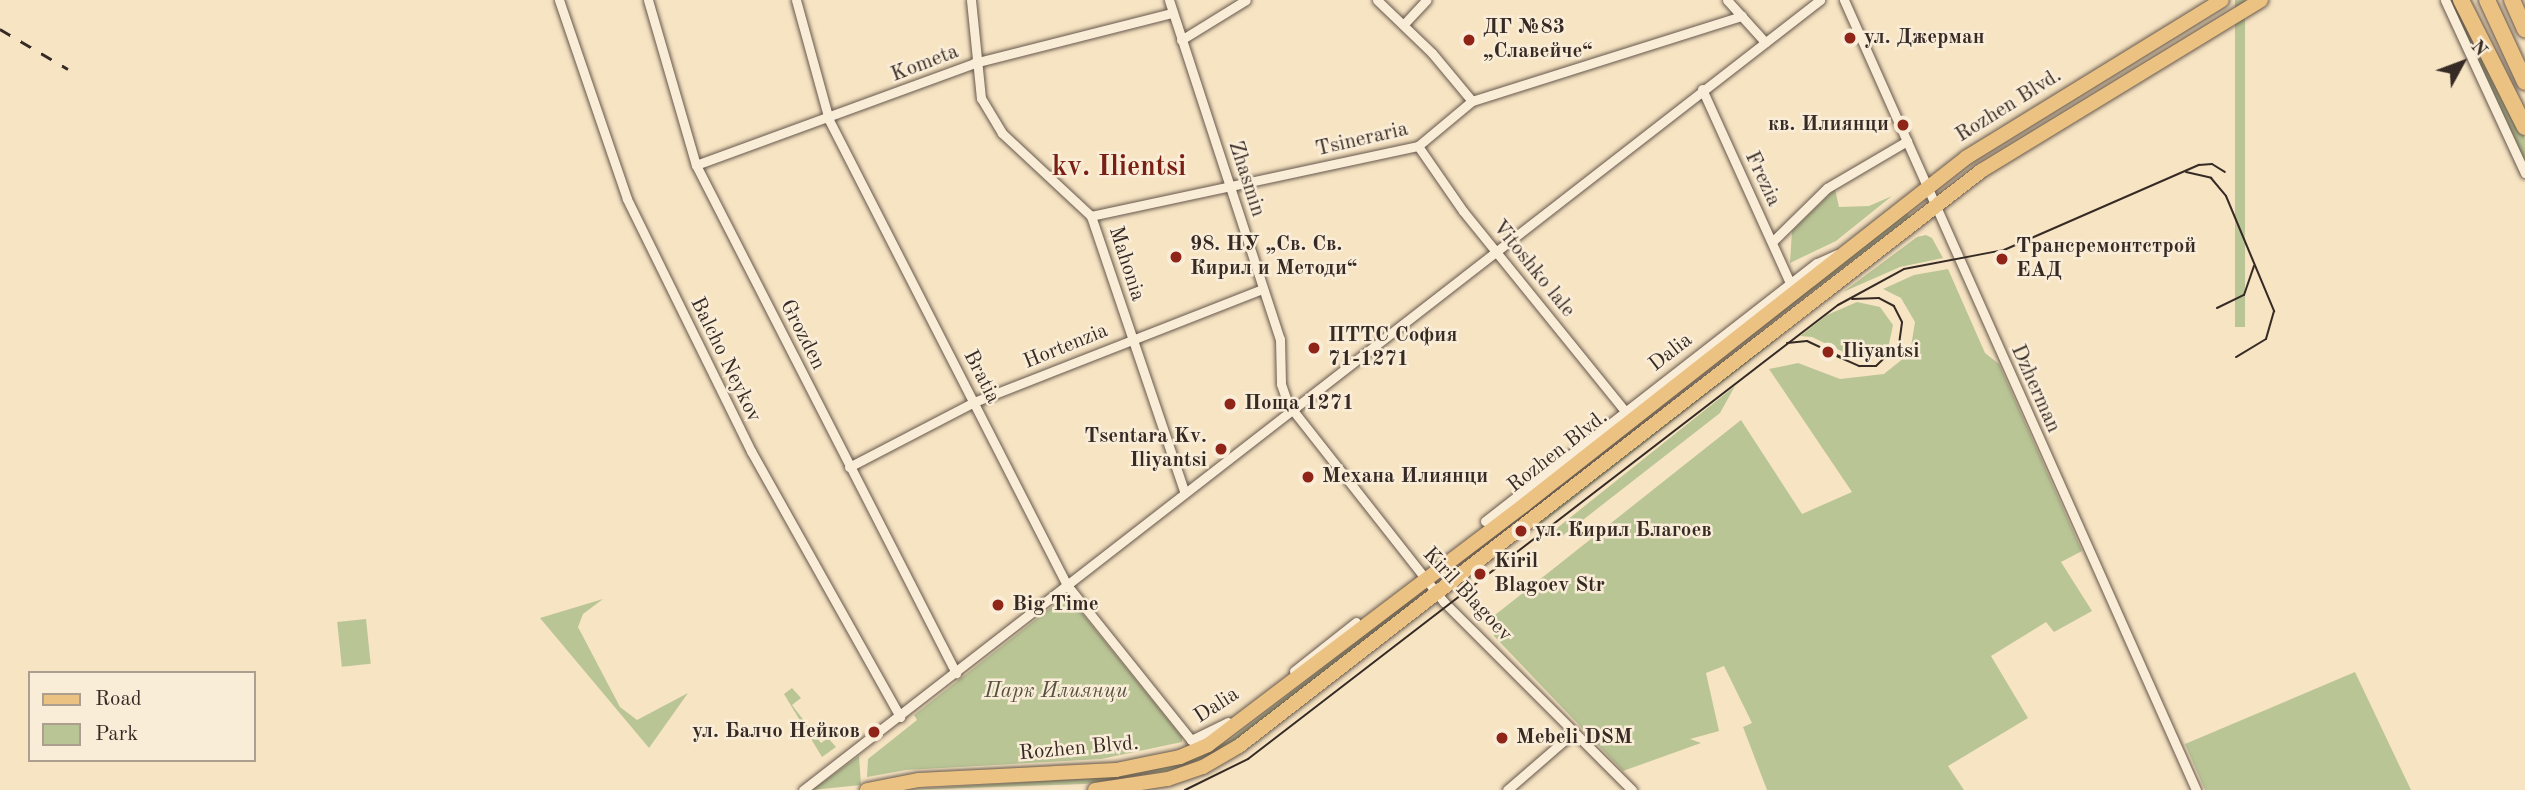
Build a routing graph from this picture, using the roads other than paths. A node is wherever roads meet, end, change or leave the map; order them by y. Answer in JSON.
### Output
{"nodes":[{"id":1,"x":559,"y":0,"type":"edge"},
{"id":2,"x":648,"y":0,"type":"edge"},
{"id":3,"x":796,"y":0,"type":"edge"},
{"id":4,"x":971,"y":0,"type":"edge"},
{"id":5,"x":1169,"y":0,"type":"edge"},
{"id":6,"x":1246,"y":0,"type":"edge"},
{"id":7,"x":1377,"y":0,"type":"edge"},
{"id":8,"x":1426,"y":0,"type":"edge"},
{"id":9,"x":1727,"y":0,"type":"edge"},
{"id":10,"x":1820,"y":0,"type":"edge"},
{"id":11,"x":1844,"y":0,"type":"edge"},
{"id":12,"x":2222,"y":0,"type":"edge"},
{"id":13,"x":2261,"y":0,"type":"edge"},
{"id":14,"x":2445,"y":0,"type":"edge"},
{"id":15,"x":2461,"y":0,"type":"edge"},
{"id":16,"x":2487,"y":0,"type":"edge"},
{"id":17,"x":2512,"y":0,"type":"edge"},
{"id":18,"x":1172,"y":13,"type":"junction"},
{"id":19,"x":1742,"y":16,"type":"junction"},
{"id":20,"x":1404,"y":24,"type":"junction"},
{"id":21,"x":2525,"y":29,"type":"edge"},
{"id":22,"x":1181,"y":40,"type":"junction"},
{"id":23,"x":1765,"y":42,"type":"junction"},
{"id":24,"x":974,"y":64,"type":"junction"},
{"id":25,"x":2525,"y":82,"type":"edge"},
{"id":26,"x":1702,"y":89,"type":"junction"},
{"id":27,"x":1472,"y":102,"type":"junction"},
{"id":28,"x":829,"y":120,"type":"junction"},
{"id":29,"x":2525,"y":127,"type":"edge"},
{"id":30,"x":1908,"y":141,"type":"junction"},
{"id":31,"x":1418,"y":146,"type":"junction"},
{"id":32,"x":696,"y":165,"type":"junction"},
{"id":33,"x":2525,"y":173,"type":"edge"},
{"id":34,"x":1230,"y":187,"type":"junction"},
{"id":35,"x":1927,"y":187,"type":"junction"},
{"id":36,"x":1935,"y":205,"type":"junction"},
{"id":37,"x":1091,"y":216,"type":"junction"},
{"id":38,"x":1772,"y":242,"type":"junction"},
{"id":39,"x":1852,"y":247,"type":"junction"},
{"id":40,"x":1495,"y":251,"type":"junction"},
{"id":41,"x":1790,"y":283,"type":"junction"},
{"id":42,"x":1262,"y":289,"type":"junction"},
{"id":43,"x":1132,"y":340,"type":"junction"},
{"id":44,"x":974,"y":402,"type":"junction"},
{"id":45,"x":1292,"y":410,"type":"junction"},
{"id":46,"x":1625,"y":411,"type":"junction"},
{"id":47,"x":849,"y":467,"type":"junction"},
{"id":48,"x":1184,"y":491,"type":"junction"},
{"id":49,"x":1521,"y":500,"type":"junction"},
{"id":50,"x":1485,"y":522,"type":"dead end"},
{"id":51,"x":1426,"y":580,"type":"junction"},
{"id":52,"x":1067,"y":585,"type":"junction"},
{"id":53,"x":1436,"y":593,"type":"junction"},
{"id":54,"x":1356,"y":622,"type":"dead end"},
{"id":55,"x":1330,"y":649,"type":"junction"},
{"id":56,"x":956,"y":673,"type":"junction"},
{"id":57,"x":900,"y":716,"type":"junction"},
{"id":58,"x":1574,"y":732,"type":"junction"},
{"id":59,"x":1191,"y":740,"type":"joint"},
{"id":60,"x":803,"y":790,"type":"edge"},
{"id":61,"x":867,"y":790,"type":"edge"},
{"id":62,"x":1095,"y":790,"type":"edge"},
{"id":63,"x":1507,"y":790,"type":"edge"},
{"id":64,"x":1632,"y":790,"type":"edge"},
{"id":65,"x":2196,"y":790,"type":"edge"}],
"edges":[{"from":1,"to":57,"type":"street","name":"Balcho Neykov"},
{"from":2,"to":32,"type":"street","name":"Grozden"},
{"from":3,"to":28,"type":"street","name":"Bratia"},
{"from":4,"to":24,"type":"street","name":"Mahonia"},
{"from":5,"to":18,"type":"street","name":"Zhasmin"},
{"from":6,"to":22,"type":"street"},
{"from":7,"to":20,"type":"street"},
{"from":8,"to":20,"type":"street"},
{"from":9,"to":19,"type":"street"},
{"from":10,"to":23,"type":"street"},
{"from":11,"to":30,"type":"street","name":"Dzherman"},
{"from":12,"to":35,"type":"main road","name":"Rozhen Blvd."},
{"from":13,"to":36,"type":"main road","name":"Rozhen Blvd."},
{"from":14,"to":33,"type":"street"},
{"from":15,"to":29,"type":"highway"},
{"from":16,"to":25,"type":"highway"},
{"from":17,"to":21,"type":"highway"},
{"from":18,"to":22,"type":"street","name":"Zhasmin"},
{"from":18,"to":24,"type":"street","name":"Kometa"},
{"from":19,"to":23,"type":"street"},
{"from":19,"to":27,"type":"street","name":"Tsineraria"},
{"from":20,"to":27,"type":"street"},
{"from":22,"to":34,"type":"street","name":"Zhasmin"},
{"from":23,"to":26,"type":"street"},
{"from":24,"to":28,"type":"street","name":"Kometa"},
{"from":24,"to":37,"type":"street","name":"Mahonia"},
{"from":26,"to":38,"type":"street","name":"Frezia"},
{"from":26,"to":40,"type":"street"},
{"from":27,"to":31,"type":"street","name":"Tsineraria"},
{"from":28,"to":32,"type":"street","name":"Kometa"},
{"from":28,"to":44,"type":"street","name":"Bratia"},
{"from":30,"to":35,"type":"street","name":"Dzherman"},
{"from":30,"to":38,"type":"street"},
{"from":31,"to":34,"type":"street","name":"Tsineraria"},
{"from":31,"to":40,"type":"street","name":"Vitoshko lale"},
{"from":32,"to":47,"type":"street","name":"Grozden"},
{"from":34,"to":37,"type":"street","name":"Tsineraria"},
{"from":34,"to":42,"type":"street","name":"Zhasmin"},
{"from":35,"to":36,"type":"street","name":"Dzherman"},
{"from":35,"to":39,"type":"main road","name":"Rozhen Blvd."},
{"from":36,"to":53,"type":"main road","name":"Rozhen Blvd."},
{"from":36,"to":65,"type":"street","name":"Dzherman"},
{"from":37,"to":43,"type":"street","name":"Mahonia"},
{"from":38,"to":41,"type":"street","name":"Frezia"},
{"from":39,"to":41,"type":"street","name":"Dalia"},
{"from":39,"to":49,"type":"main road","name":"Rozhen Blvd."},
{"from":40,"to":45,"type":"street"},
{"from":40,"to":46,"type":"street","name":"Vitoshko lale"},
{"from":41,"to":46,"type":"street","name":"Dalia"},
{"from":42,"to":43,"type":"street","name":"Hortenzia"},
{"from":42,"to":45,"type":"street","name":"Zhasmin"},
{"from":43,"to":44,"type":"street","name":"Hortenzia"},
{"from":43,"to":48,"type":"street","name":"Mahonia"},
{"from":44,"to":47,"type":"street","name":"Hortenzia"},
{"from":44,"to":52,"type":"street","name":"Bratia"},
{"from":45,"to":48,"type":"street"},
{"from":45,"to":51,"type":"street","name":"Kiril Blagoev"},
{"from":46,"to":49,"type":"street","name":"Dalia"},
{"from":47,"to":56,"type":"street","name":"Grozden"},
{"from":48,"to":52,"type":"street"},
{"from":49,"to":50,"type":"street","name":"Dalia"},
{"from":49,"to":51,"type":"main road","name":"Rozhen Blvd."},
{"from":51,"to":53,"type":"street","name":"Kiril Blagoev"},
{"from":51,"to":55,"type":"main road","name":"Rozhen Blvd."},
{"from":52,"to":56,"type":"street"},
{"from":52,"to":59,"type":"street","name":"Bratia"},
{"from":53,"to":58,"type":"street","name":"Kiril Blagoev"},
{"from":53,"to":62,"type":"main road","name":"Rozhen Blvd."},
{"from":54,"to":55,"type":"street","name":"Dalia"},
{"from":55,"to":59,"type":"street","name":"Dalia"},
{"from":55,"to":61,"type":"main road","name":"Rozhen Blvd."},
{"from":56,"to":57,"type":"street"},
{"from":57,"to":60,"type":"street"},
{"from":58,"to":63,"type":"street"},
{"from":58,"to":64,"type":"street","name":"Kiril Blagoev"}]}
